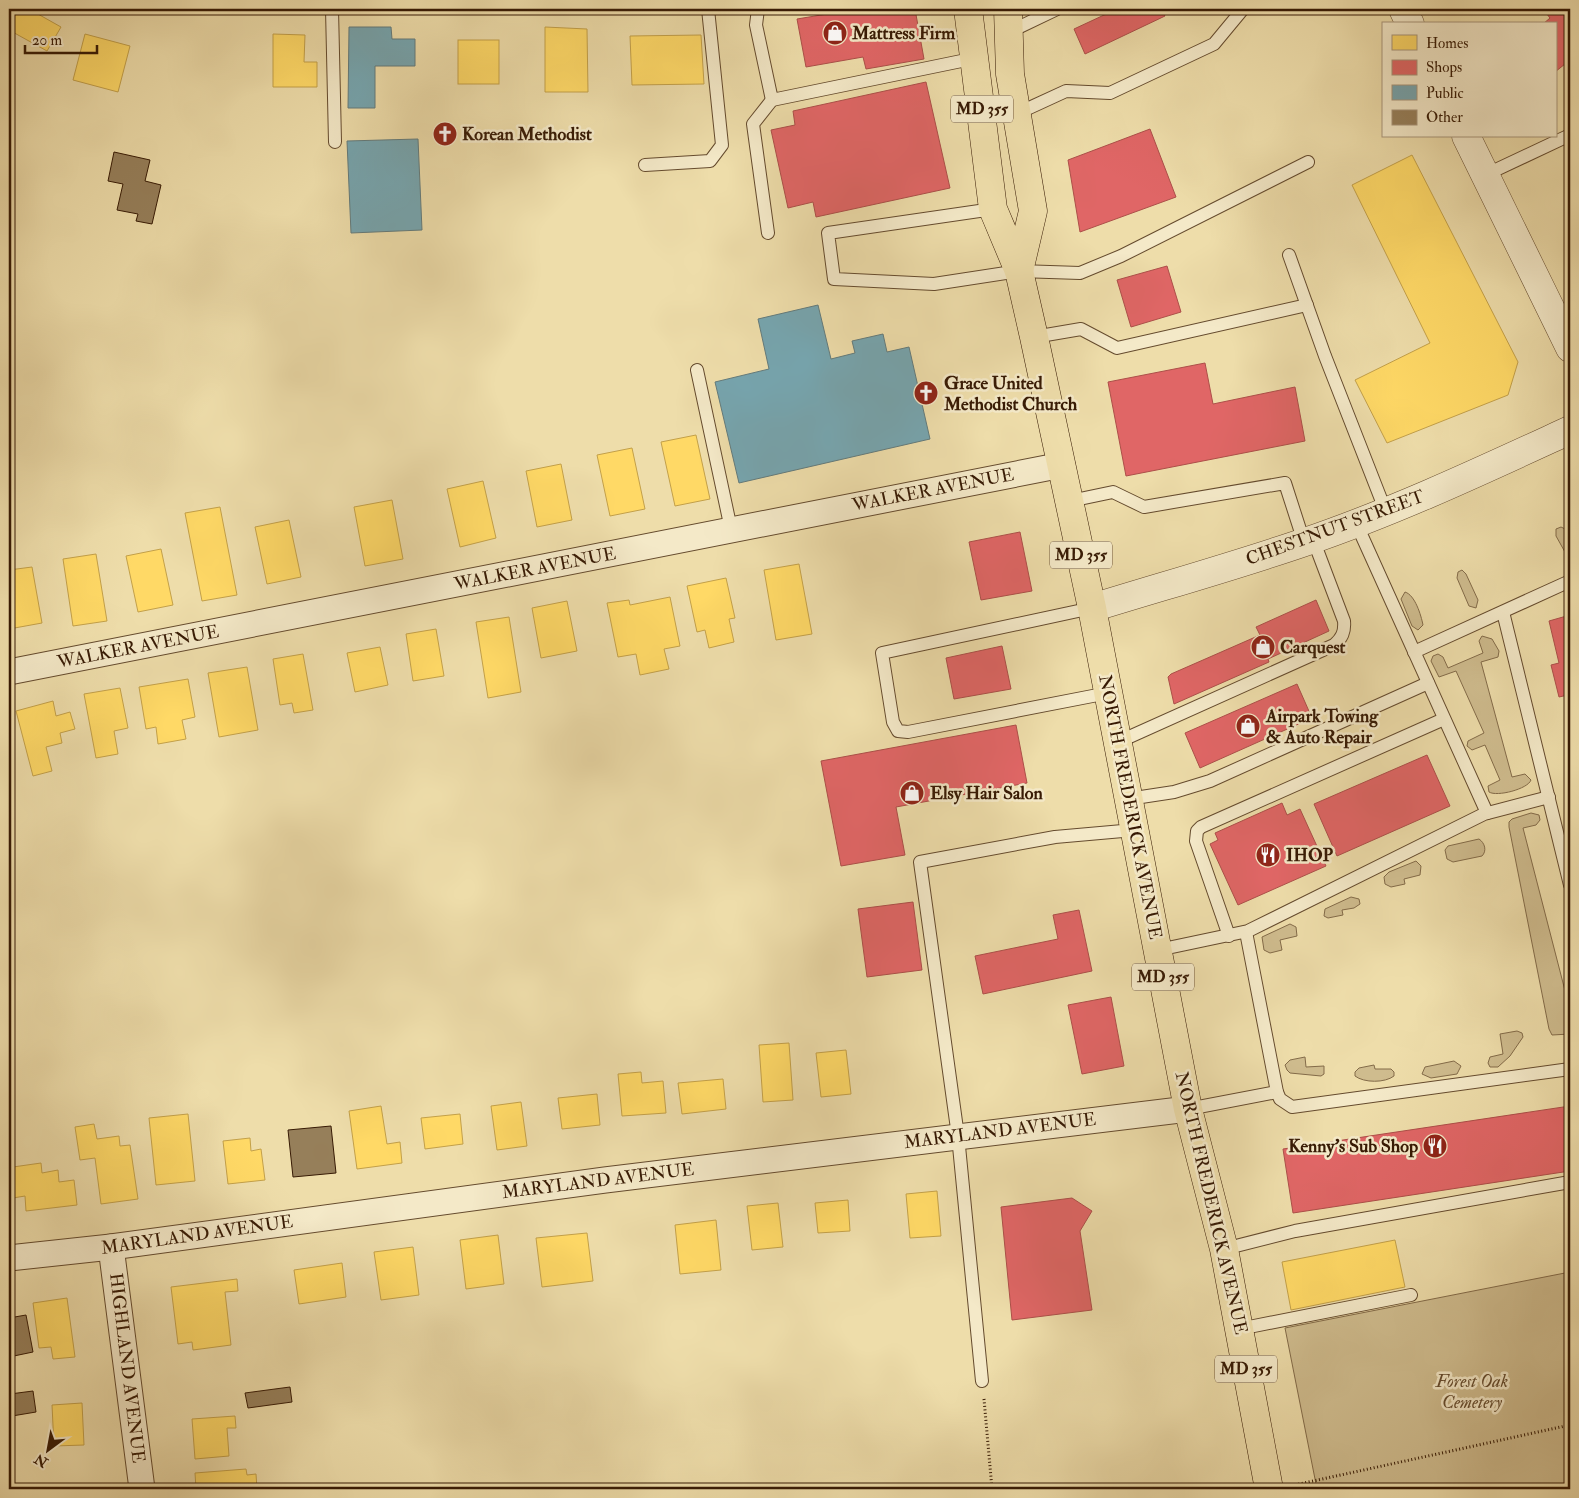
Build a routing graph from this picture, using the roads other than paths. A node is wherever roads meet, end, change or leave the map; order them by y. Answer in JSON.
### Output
{"nodes":[{"id":1,"x":332,"y":9,"type":"edge"},
{"id":2,"x":708,"y":9,"type":"edge"},
{"id":3,"x":758,"y":9,"type":"edge"},
{"id":4,"x":968,"y":9,"type":"edge"},
{"id":5,"x":1057,"y":9,"type":"edge"},
{"id":6,"x":1243,"y":9,"type":"edge"},
{"id":7,"x":1403,"y":9,"type":"edge"},
{"id":8,"x":1008,"y":20,"type":"edge"},
{"id":9,"x":1409,"y":22,"type":"edge"},
{"id":10,"x":976,"y":58,"type":"junction"},
{"id":11,"x":772,"y":100,"type":"junction"},
{"id":12,"x":1016,"y":114,"type":"junction"},
{"id":13,"x":1570,"y":135,"type":"edge"},
{"id":14,"x":1467,"y":138,"type":"edge"},
{"id":15,"x":335,"y":142,"type":"dead end"},
{"id":16,"x":1308,"y":162,"type":"dead end"},
{"id":17,"x":645,"y":165,"type":"dead end"},
{"id":18,"x":1485,"y":175,"type":"junction"},
{"id":19,"x":993,"y":209,"type":"junction"},
{"id":20,"x":768,"y":232,"type":"dead end"},
{"id":21,"x":1289,"y":255,"type":"dead end"},
{"id":22,"x":1019,"y":271,"type":"junction"},
{"id":23,"x":1307,"y":305,"type":"junction"},
{"id":24,"x":1034,"y":337,"type":"junction"},
{"id":25,"x":1570,"y":348,"type":"edge"},
{"id":26,"x":697,"y":370,"type":"dead end"},
{"id":27,"x":1570,"y":430,"type":"edge"},
{"id":28,"x":1062,"y":465,"type":"junction"},
{"id":29,"x":1070,"y":501,"type":"junction"},
{"id":30,"x":1386,"y":512,"type":"junction"},
{"id":31,"x":1356,"y":523,"type":"junction"},
{"id":32,"x":731,"y":529,"type":"junction"},
{"id":33,"x":1309,"y":541,"type":"junction"},
{"id":34,"x":1570,"y":581,"type":"edge"},
{"id":35,"x":1092,"y":608,"type":"junction"},
{"id":36,"x":1503,"y":612,"type":"junction"},
{"id":37,"x":1414,"y":652,"type":"junction"},
{"id":38,"x":9,"y":672,"type":"edge"},
{"id":39,"x":1428,"y":683,"type":"junction"},
{"id":40,"x":1108,"y":693,"type":"junction"},
{"id":41,"x":1444,"y":719,"type":"junction"},
{"id":42,"x":1118,"y":742,"type":"junction"},
{"id":43,"x":1549,"y":797,"type":"junction"},
{"id":44,"x":1128,"y":799,"type":"junction"},
{"id":45,"x":1487,"y":813,"type":"junction"},
{"id":46,"x":1134,"y":830,"type":"junction"},
{"id":47,"x":1570,"y":885,"type":"edge"},
{"id":48,"x":1246,"y":932,"type":"junction"},
{"id":49,"x":1229,"y":936,"type":"junction"},
{"id":50,"x":1158,"y":950,"type":"junction"},
{"id":51,"x":1570,"y":1069,"type":"edge"},
{"id":52,"x":1277,"y":1092,"type":"junction"},
{"id":53,"x":1188,"y":1109,"type":"junction"},
{"id":54,"x":958,"y":1136,"type":"junction"},
{"id":55,"x":1570,"y":1182,"type":"edge"},
{"id":56,"x":111,"y":1247,"type":"junction"},
{"id":57,"x":1224,"y":1249,"type":"junction"},
{"id":58,"x":9,"y":1258,"type":"edge"},
{"id":59,"x":1410,"y":1295,"type":"dead end"},
{"id":60,"x":1239,"y":1329,"type":"junction"},
{"id":61,"x":982,"y":1381,"type":"road end"},
{"id":62,"x":1277,"y":1488,"type":"edge"},
{"id":63,"x":142,"y":1489,"type":"edge"}],
"edges":[{"from":1,"to":15,"type":"lane"},
{"from":2,"to":17,"type":"lane"},
{"from":3,"to":11,"type":"lane"},
{"from":4,"to":10,"type":"main road","name":"NORTH FREDERICK AVENUE","number":"MD 355"},
{"from":5,"to":8,"type":"lane"},
{"from":6,"to":12,"type":"lane"},
{"from":7,"to":9,"type":"street"},
{"from":8,"to":12,"type":"main road","name":"NORTH FREDERICK AVENUE","number":"MD 355"},
{"from":10,"to":11,"type":"lane"},
{"from":10,"to":19,"type":"main road","name":"NORTH FREDERICK AVENUE","number":"MD 355"},
{"from":11,"to":20,"type":"lane"},
{"from":12,"to":22,"type":"main road","name":"NORTH FREDERICK AVENUE","number":"MD 355"},
{"from":13,"to":18,"type":"lane"},
{"from":14,"to":18,"type":"street"},
{"from":16,"to":22,"type":"lane"},
{"from":18,"to":25,"type":"street"},
{"from":19,"to":22,"type":"main road","name":"NORTH FREDERICK AVENUE","number":"MD 355"},
{"from":19,"to":22,"type":"lane"},
{"from":21,"to":23,"type":"lane"},
{"from":22,"to":24,"type":"main road","name":"NORTH FREDERICK AVENUE","number":"MD 355"},
{"from":23,"to":24,"type":"lane"},
{"from":23,"to":30,"type":"lane"},
{"from":24,"to":28,"type":"main road","name":"NORTH FREDERICK AVENUE","number":"MD 355"},
{"from":26,"to":32,"type":"lane"},
{"from":27,"to":30,"type":"street","name":"CHESTNUT STREET"},
{"from":28,"to":29,"type":"main road","name":"NORTH FREDERICK AVENUE","number":"MD 355"},
{"from":28,"to":32,"type":"street","name":"WALKER AVENUE"},
{"from":29,"to":33,"type":"lane"},
{"from":29,"to":35,"type":"main road","name":"NORTH FREDERICK AVENUE","number":"MD 355"},
{"from":30,"to":31,"type":"street","name":"CHESTNUT STREET"},
{"from":31,"to":33,"type":"street","name":"CHESTNUT STREET"},
{"from":31,"to":37,"type":"lane"},
{"from":32,"to":38,"type":"street","name":"WALKER AVENUE"},
{"from":33,"to":35,"type":"street","name":"CHESTNUT STREET"},
{"from":33,"to":42,"type":"lane"},
{"from":34,"to":36,"type":"lane"},
{"from":35,"to":40,"type":"main road","name":"NORTH FREDERICK AVENUE","number":"MD 355"},
{"from":35,"to":40,"type":"lane"},
{"from":36,"to":37,"type":"lane"},
{"from":36,"to":43,"type":"lane"},
{"from":37,"to":39,"type":"lane"},
{"from":39,"to":41,"type":"lane"},
{"from":39,"to":44,"type":"lane"},
{"from":40,"to":42,"type":"main road","name":"NORTH FREDERICK AVENUE","number":"MD 355"},
{"from":41,"to":45,"type":"lane"},
{"from":41,"to":49,"type":"lane"},
{"from":42,"to":44,"type":"main road","name":"NORTH FREDERICK AVENUE","number":"MD 355"},
{"from":43,"to":45,"type":"lane"},
{"from":43,"to":47,"type":"lane"},
{"from":44,"to":46,"type":"main road","name":"NORTH FREDERICK AVENUE","number":"MD 355"},
{"from":45,"to":48,"type":"lane"},
{"from":46,"to":50,"type":"main road","name":"NORTH FREDERICK AVENUE","number":"MD 355"},
{"from":46,"to":54,"type":"lane"},
{"from":48,"to":49,"type":"lane"},
{"from":48,"to":52,"type":"lane"},
{"from":49,"to":50,"type":"lane"},
{"from":50,"to":53,"type":"main road","name":"NORTH FREDERICK AVENUE","number":"MD 355"},
{"from":51,"to":52,"type":"lane"},
{"from":52,"to":53,"type":"lane"},
{"from":53,"to":54,"type":"street","name":"MARYLAND AVENUE"},
{"from":53,"to":57,"type":"main road","name":"NORTH FREDERICK AVENUE","number":"MD 355"},
{"from":54,"to":56,"type":"street","name":"MARYLAND AVENUE"},
{"from":54,"to":61,"type":"lane"},
{"from":55,"to":57,"type":"lane"},
{"from":56,"to":58,"type":"street","name":"MARYLAND AVENUE"},
{"from":56,"to":63,"type":"street","name":"HIGHLAND AVENUE"},
{"from":57,"to":60,"type":"main road","name":"NORTH FREDERICK AVENUE","number":"MD 355"},
{"from":59,"to":60,"type":"lane"},
{"from":60,"to":62,"type":"main road","name":"NORTH FREDERICK AVENUE","number":"MD 355"}]}
